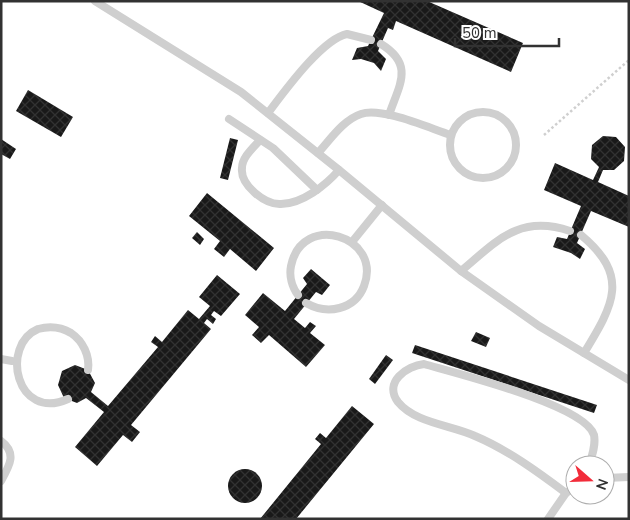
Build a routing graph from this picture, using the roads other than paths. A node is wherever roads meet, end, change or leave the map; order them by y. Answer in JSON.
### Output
{"nodes":[{"id":1,"x":95,"y":1,"type":"edge"},
{"id":2,"x":371,"y":40,"type":"dead end"},
{"id":3,"x":381,"y":44,"type":"dead end"},
{"id":4,"x":268,"y":113,"type":"junction"},
{"id":5,"x":389,"y":116,"type":"junction"},
{"id":6,"x":229,"y":119,"type":"dead end"},
{"id":7,"x":451,"y":135,"type":"junction"},
{"id":8,"x":260,"y":140,"type":"junction"},
{"id":9,"x":318,"y":153,"type":"junction"},
{"id":10,"x":339,"y":170,"type":"junction"},
{"id":11,"x":317,"y":190,"type":"junction"},
{"id":12,"x":382,"y":205,"type":"junction"},
{"id":13,"x":570,"y":231,"type":"dead end"},
{"id":14,"x":581,"y":235,"type":"dead end"},
{"id":15,"x":352,"y":242,"type":"junction"},
{"id":16,"x":460,"y":271,"type":"junction"},
{"id":17,"x":298,"y":295,"type":"dead end"},
{"id":18,"x":306,"y":304,"type":"dead end"},
{"id":19,"x":584,"y":353,"type":"junction"},
{"id":20,"x":1,"y":358,"type":"edge"},
{"id":21,"x":12,"y":361,"type":"junction"},
{"id":22,"x":88,"y":370,"type":"dead end"},
{"id":23,"x":629,"y":380,"type":"edge"},
{"id":24,"x":68,"y":399,"type":"dead end"},
{"id":25,"x":1,"y":441,"type":"edge"},
{"id":26,"x":592,"y":455,"type":"edge"},
{"id":27,"x":629,"y":477,"type":"edge"},
{"id":28,"x":615,"y":478,"type":"edge"},
{"id":29,"x":1,"y":480,"type":"edge"},
{"id":30,"x":565,"y":492,"type":"edge"},
{"id":31,"x":565,"y":494,"type":"edge"},
{"id":32,"x":548,"y":519,"type":"edge"}],
"edges":[{"from":1,"to":4,"type":"lane"},
{"from":2,"to":4,"type":"lane"},
{"from":3,"to":5,"type":"lane"},
{"from":4,"to":9,"type":"lane"},
{"from":5,"to":7,"type":"lane"},
{"from":5,"to":9,"type":"lane"},
{"from":6,"to":8,"type":"lane"},
{"from":7,"to":7,"type":"lane"},
{"from":8,"to":11,"type":"lane"},
{"from":8,"to":11,"type":"lane"},
{"from":9,"to":10,"type":"lane"},
{"from":10,"to":11,"type":"lane"},
{"from":10,"to":12,"type":"lane"},
{"from":12,"to":15,"type":"lane"},
{"from":12,"to":16,"type":"lane"},
{"from":13,"to":16,"type":"lane"},
{"from":14,"to":19,"type":"lane"},
{"from":15,"to":17,"type":"lane"},
{"from":15,"to":18,"type":"lane"},
{"from":16,"to":19,"type":"lane"},
{"from":19,"to":23,"type":"lane"},
{"from":20,"to":21,"type":"lane"},
{"from":21,"to":22,"type":"lane"},
{"from":21,"to":24,"type":"lane"},
{"from":25,"to":29,"type":"lane"},
{"from":26,"to":30,"type":"lane"},
{"from":27,"to":28,"type":"lane"},
{"from":31,"to":32,"type":"lane"}]}
